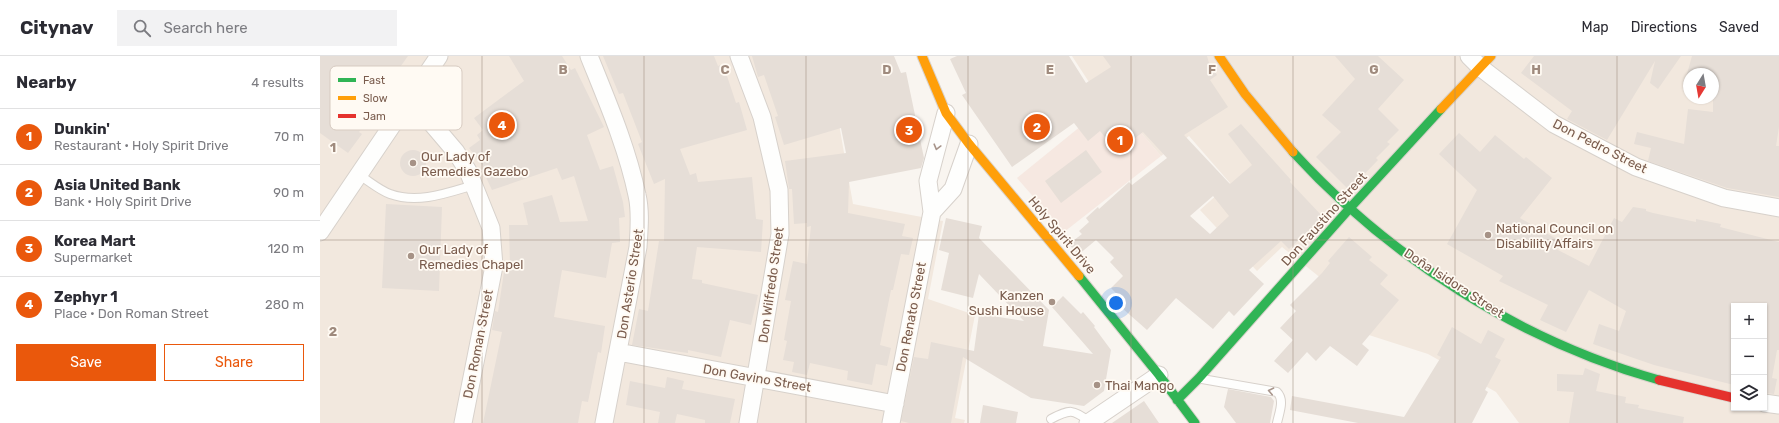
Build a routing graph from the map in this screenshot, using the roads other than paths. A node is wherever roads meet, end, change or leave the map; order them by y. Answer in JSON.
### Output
{"nodes":[{"id":1,"x":439,"y":56,"type":"edge"},
{"id":2,"x":589,"y":56,"type":"edge"},
{"id":3,"x":739,"y":56,"type":"edge"},
{"id":4,"x":922,"y":56,"type":"edge"},
{"id":5,"x":1219,"y":56,"type":"edge"},
{"id":6,"x":1480,"y":60,"type":"edge"},
{"id":7,"x":432,"y":66,"type":"edge"},
{"id":8,"x":946,"y":113,"type":"junction"},
{"id":9,"x":390,"y":130,"type":"edge"},
{"id":10,"x":437,"y":130,"type":"edge"},
{"id":11,"x":969,"y":144,"type":"junction"},
{"id":12,"x":359,"y":175,"type":"junction"},
{"id":13,"x":474,"y":185,"type":"junction"},
{"id":14,"x":1350,"y":208,"type":"junction"},
{"id":15,"x":1779,"y":208,"type":"edge"},
{"id":16,"x":932,"y":212,"type":"junction"},
{"id":17,"x":320,"y":232,"type":"edge"},
{"id":18,"x":618,"y":352,"type":"junction"},
{"id":19,"x":1159,"y":375,"type":"junction"},
{"id":20,"x":757,"y":378,"type":"junction"},
{"id":21,"x":1199,"y":378,"type":"junction"},
{"id":22,"x":1731,"y":397,"type":"edge"},
{"id":23,"x":1177,"y":400,"type":"junction"},
{"id":24,"x":1767,"y":403,"type":"edge"},
{"id":25,"x":895,"y":404,"type":"junction"},
{"id":26,"x":1779,"y":405,"type":"edge"},
{"id":27,"x":1051,"y":419,"type":"dead end"},
{"id":28,"x":1089,"y":422,"type":"edge"},
{"id":29,"x":463,"y":423,"type":"edge"},
{"id":30,"x":604,"y":423,"type":"edge"},
{"id":31,"x":748,"y":423,"type":"edge"},
{"id":32,"x":891,"y":423,"type":"edge"},
{"id":33,"x":1195,"y":423,"type":"edge"},
{"id":34,"x":1277,"y":423,"type":"edge"}],
"edges":[{"from":1,"to":7,"type":"street"},
{"from":2,"to":18,"type":"street","name":"Don Asterio Street"},
{"from":3,"to":20,"type":"street","name":"Don Wilfredo Street"},
{"from":4,"to":8,"type":"street","name":"Holy Spirit Drive"},
{"from":5,"to":14,"type":"street","name":"Doña Isidora Street"},
{"from":6,"to":14,"type":"street","name":"Don Faustino Street"},
{"from":6,"to":15,"type":"street","name":"Don Pedro Street"},
{"from":8,"to":11,"type":"street","name":"Holy Spirit Drive"},
{"from":8,"to":16,"type":"street","name":"Don Renato Street","one_way":true},
{"from":9,"to":12,"type":"street"},
{"from":10,"to":13,"type":"street","name":"Don Roman Street"},
{"from":11,"to":16,"type":"street"},
{"from":11,"to":19,"type":"street","name":"Holy Spirit Drive"},
{"from":12,"to":13,"type":"lane"},
{"from":12,"to":17,"type":"street"},
{"from":13,"to":29,"type":"street","name":"Don Roman Street"},
{"from":14,"to":21,"type":"street","name":"Don Faustino Street"},
{"from":14,"to":22,"type":"street","name":"Doña Isidora Street"},
{"from":16,"to":25,"type":"street","name":"Don Renato Street"},
{"from":18,"to":20,"type":"street","name":"Don Gavino Street"},
{"from":18,"to":30,"type":"street","name":"Don Asterio Street"},
{"from":19,"to":23,"type":"street","name":"Holy Spirit Drive"},
{"from":19,"to":28,"type":"street"},
{"from":20,"to":25,"type":"street","name":"Don Gavino Street"},
{"from":20,"to":31,"type":"street","name":"Don Wilfredo Street"},
{"from":21,"to":23,"type":"street","name":"Don Faustino Street"},
{"from":34,"to":21,"type":"lane","one_way":true},
{"from":23,"to":33,"type":"street","name":"Holy Spirit Drive"},
{"from":24,"to":26,"type":"street"},
{"from":25,"to":32,"type":"street","name":"Don Renato Street"},
{"from":27,"to":28,"type":"lane"}]}
